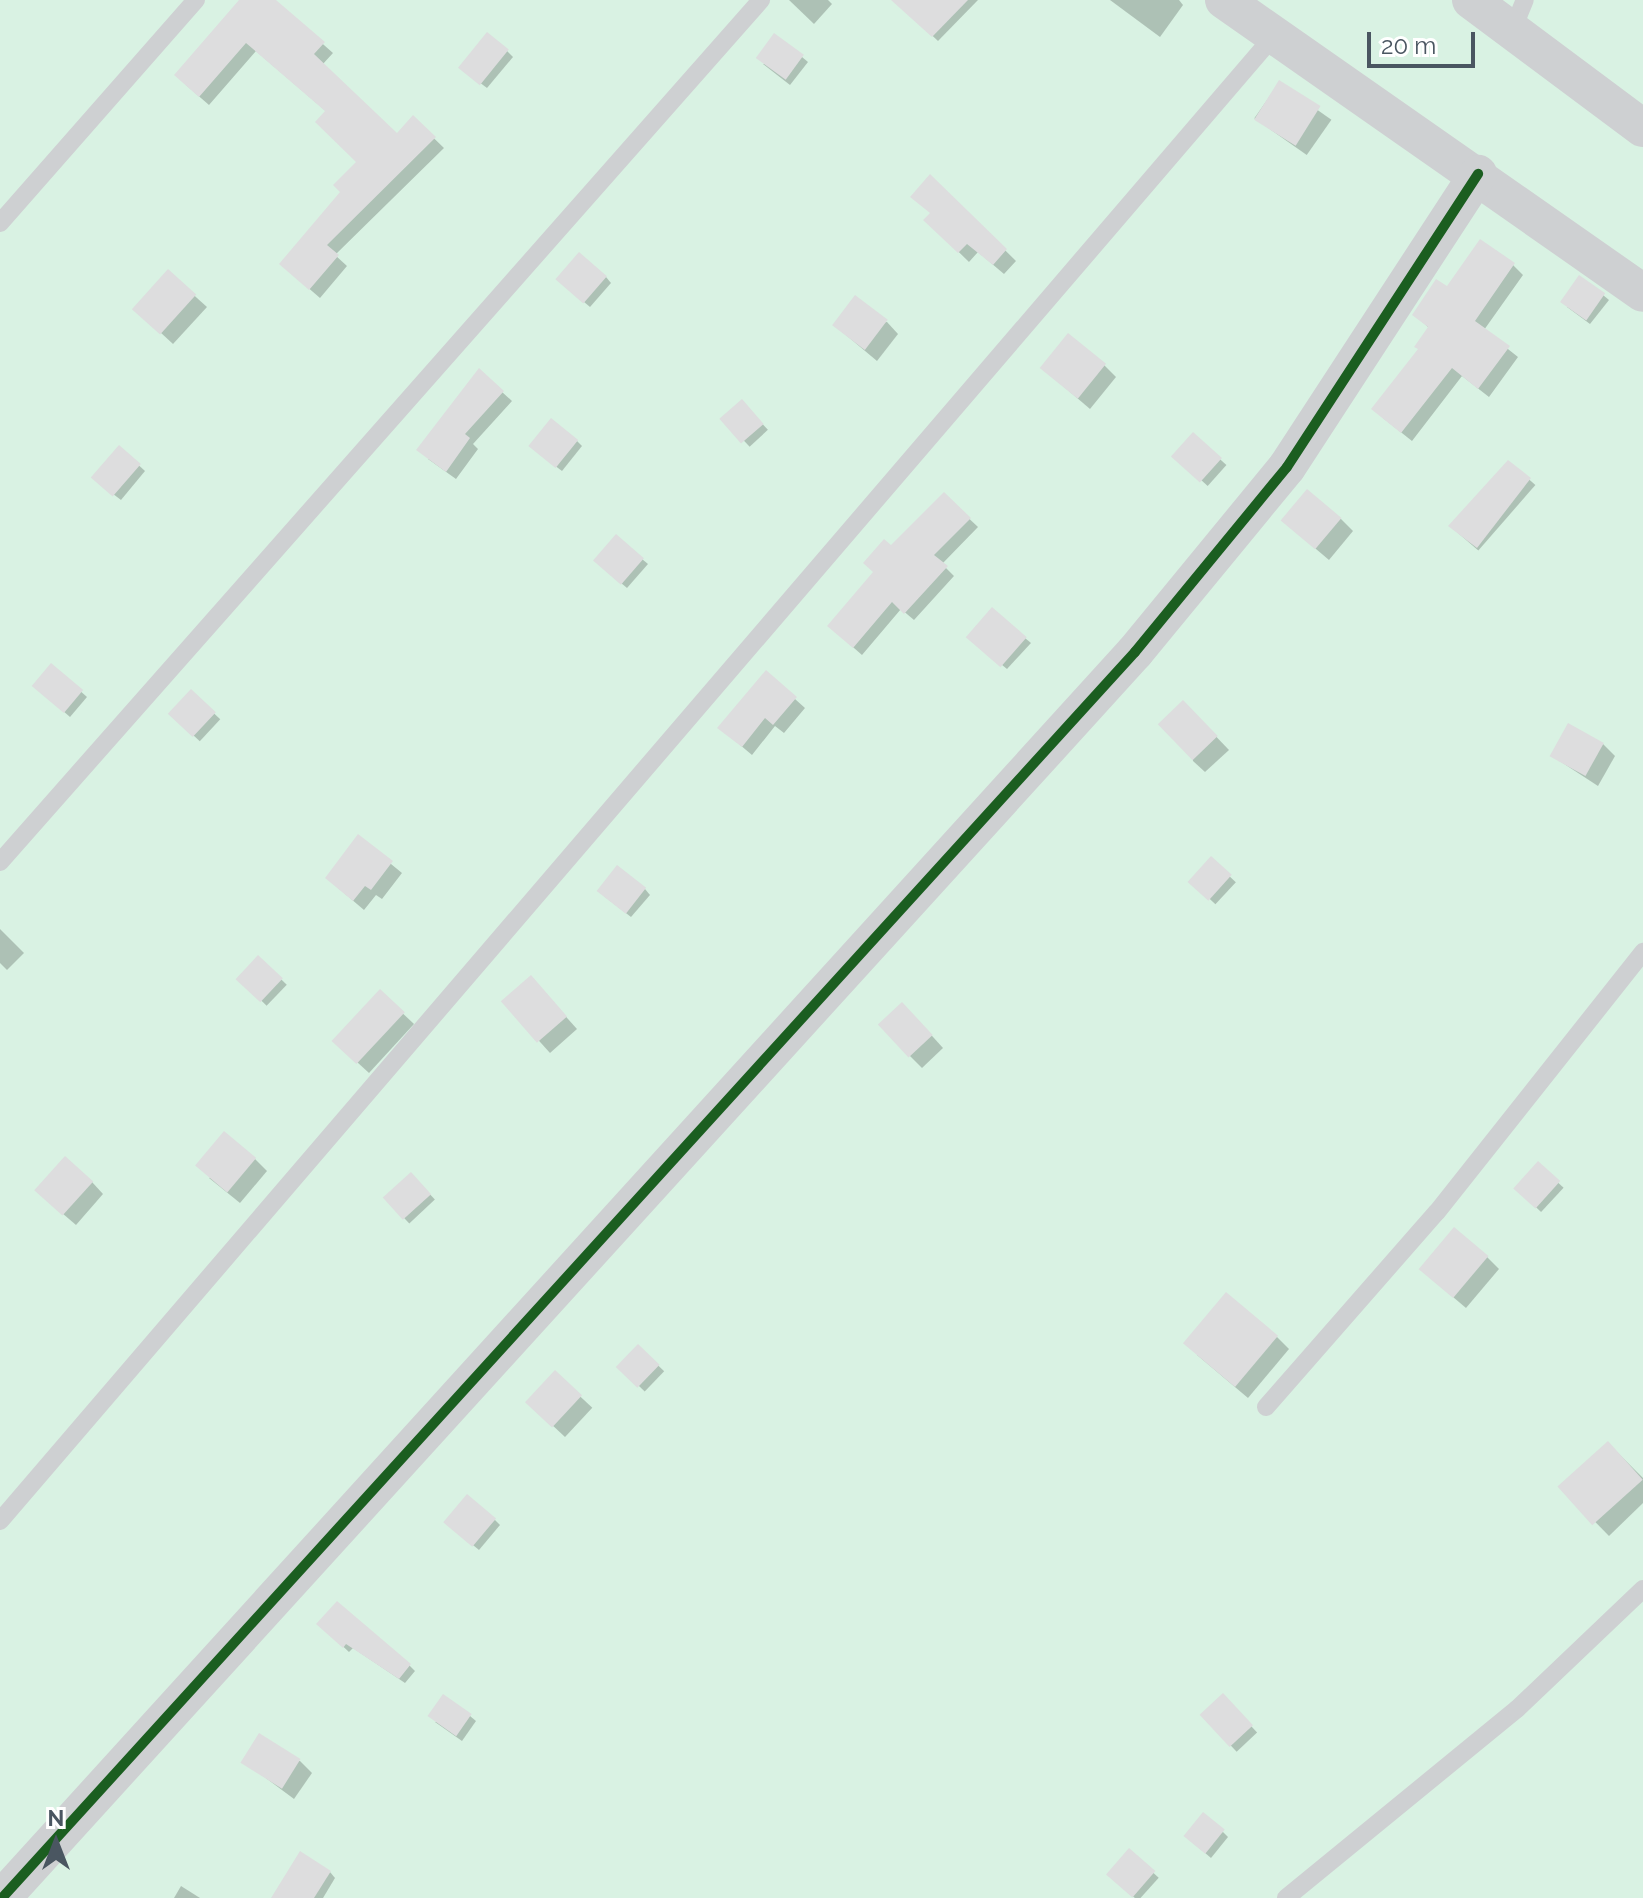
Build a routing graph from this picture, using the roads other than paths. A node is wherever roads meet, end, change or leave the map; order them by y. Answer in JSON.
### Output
{"nodes":[{"id":1,"x":196,"y":0,"type":"edge"},
{"id":2,"x":761,"y":0,"type":"edge"},
{"id":3,"x":1224,"y":0,"type":"edge"},
{"id":4,"x":1471,"y":0,"type":"edge"},
{"id":5,"x":1519,"y":14,"type":"edge"},
{"id":6,"x":1272,"y":38,"type":"junction"},
{"id":7,"x":1643,"y":128,"type":"edge"},
{"id":8,"x":1478,"y":174,"type":"junction"},
{"id":9,"x":0,"y":223,"type":"edge"},
{"id":10,"x":1643,"y":293,"type":"edge"},
{"id":11,"x":0,"y":862,"type":"edge"},
{"id":12,"x":1643,"y":952,"type":"edge"},
{"id":13,"x":1266,"y":1407,"type":"dead end"},
{"id":14,"x":0,"y":1521,"type":"edge"},
{"id":15,"x":1643,"y":1589,"type":"edge"},
{"id":16,"x":2,"y":1898,"type":"edge"},
{"id":17,"x":1286,"y":1898,"type":"edge"}],
"edges":[{"from":1,"to":9,"type":"lane"},
{"from":2,"to":11,"type":"lane"},
{"from":3,"to":6,"type":"street"},
{"from":4,"to":5,"type":"street"},
{"from":5,"to":7,"type":"street"},
{"from":6,"to":8,"type":"street"},
{"from":6,"to":14,"type":"lane"},
{"from":8,"to":10,"type":"street"},
{"from":8,"to":16,"type":"street"},
{"from":12,"to":13,"type":"lane"},
{"from":15,"to":17,"type":"lane"}]}
